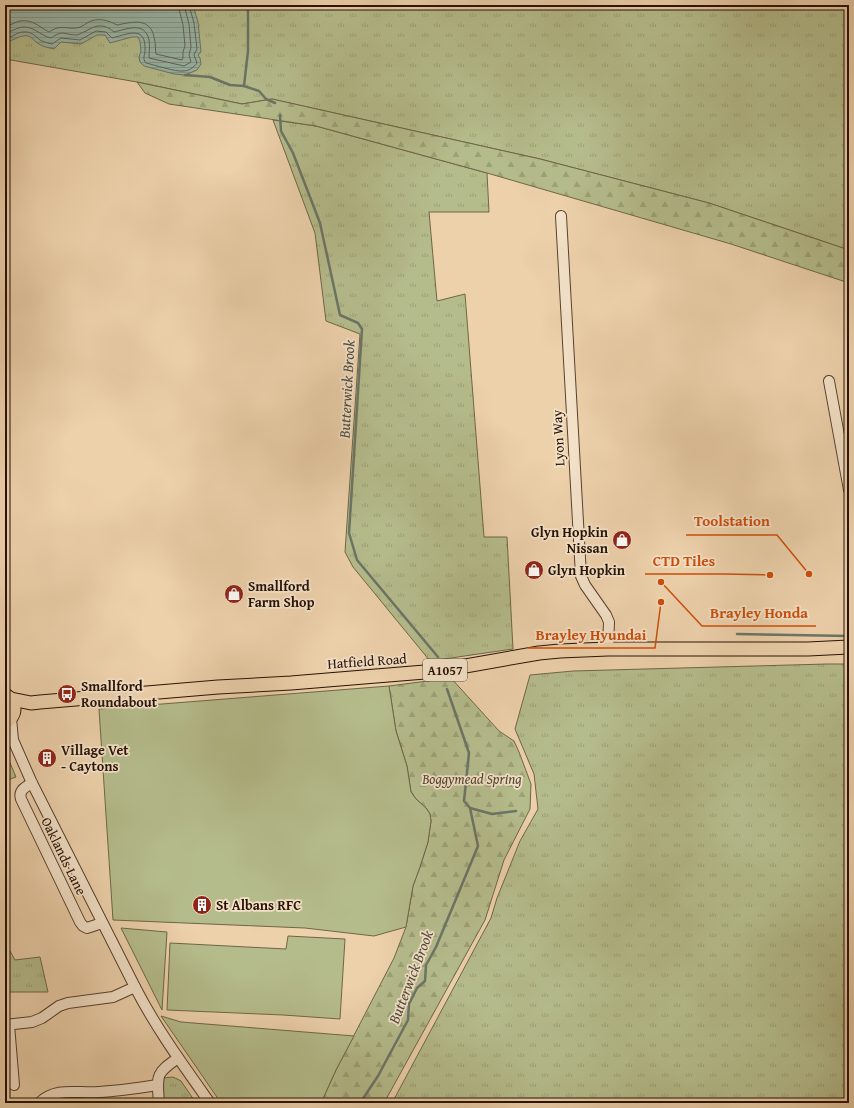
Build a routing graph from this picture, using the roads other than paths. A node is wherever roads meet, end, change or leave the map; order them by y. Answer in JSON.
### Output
{"nodes":[{"id":1,"x":561,"y":216,"type":"dead end"},
{"id":2,"x":829,"y":381,"type":"dead end"},
{"id":3,"x":849,"y":490,"type":"edge"},
{"id":4,"x":849,"y":647,"type":"edge"},
{"id":5,"x":608,"y":649,"type":"junction"},
{"id":6,"x":8,"y":697,"type":"edge"},
{"id":7,"x":31,"y":703,"type":"junction"},
{"id":8,"x":9,"y":718,"type":"edge"},
{"id":9,"x":5,"y":731,"type":"edge"},
{"id":10,"x":13,"y":740,"type":"junction"},
{"id":11,"x":32,"y":783,"type":"junction"},
{"id":12,"x":102,"y":923,"type":"junction"},
{"id":13,"x":134,"y":987,"type":"junction"},
{"id":14,"x":7,"y":1025,"type":"edge"},
{"id":15,"x":178,"y":1058,"type":"junction"},
{"id":16,"x":14,"y":1085,"type":"dead end"},
{"id":17,"x":157,"y":1085,"type":"junction"},
{"id":18,"x":39,"y":1103,"type":"edge"},
{"id":19,"x":158,"y":1103,"type":"edge"},
{"id":20,"x":210,"y":1103,"type":"edge"}],
"edges":[{"from":1,"to":5,"type":"street","name":"Lyon Way"},
{"from":2,"to":3,"type":"street"},
{"from":4,"to":5,"type":"main road","name":"Hatfield Road","number":"A1057"},
{"from":5,"to":7,"type":"main road","name":"Hatfield Road","number":"A1057"},
{"from":6,"to":7,"type":"main road","name":"Hatfield Road","number":"A1057"},
{"from":6,"to":8,"type":"main road"},
{"from":7,"to":8,"type":"main road","name":"Hatfield Road","number":"A1057"},
{"from":8,"to":10,"type":"street","name":"Oaklands Lane"},
{"from":9,"to":10,"type":"street","name":"Oaklands Lane"},
{"from":10,"to":11,"type":"street","name":"Oaklands Lane"},
{"from":11,"to":12,"type":"street","name":"Oaklands Lane"},
{"from":11,"to":12,"type":"street","name":"Oaklands Lane"},
{"from":12,"to":13,"type":"street","name":"Oaklands Lane"},
{"from":13,"to":14,"type":"street"},
{"from":13,"to":15,"type":"street","name":"Oaklands Lane"},
{"from":14,"to":16,"type":"street"},
{"from":15,"to":17,"type":"street"},
{"from":15,"to":20,"type":"street","name":"Oaklands Lane"},
{"from":17,"to":18,"type":"street"},
{"from":17,"to":19,"type":"street"}]}
